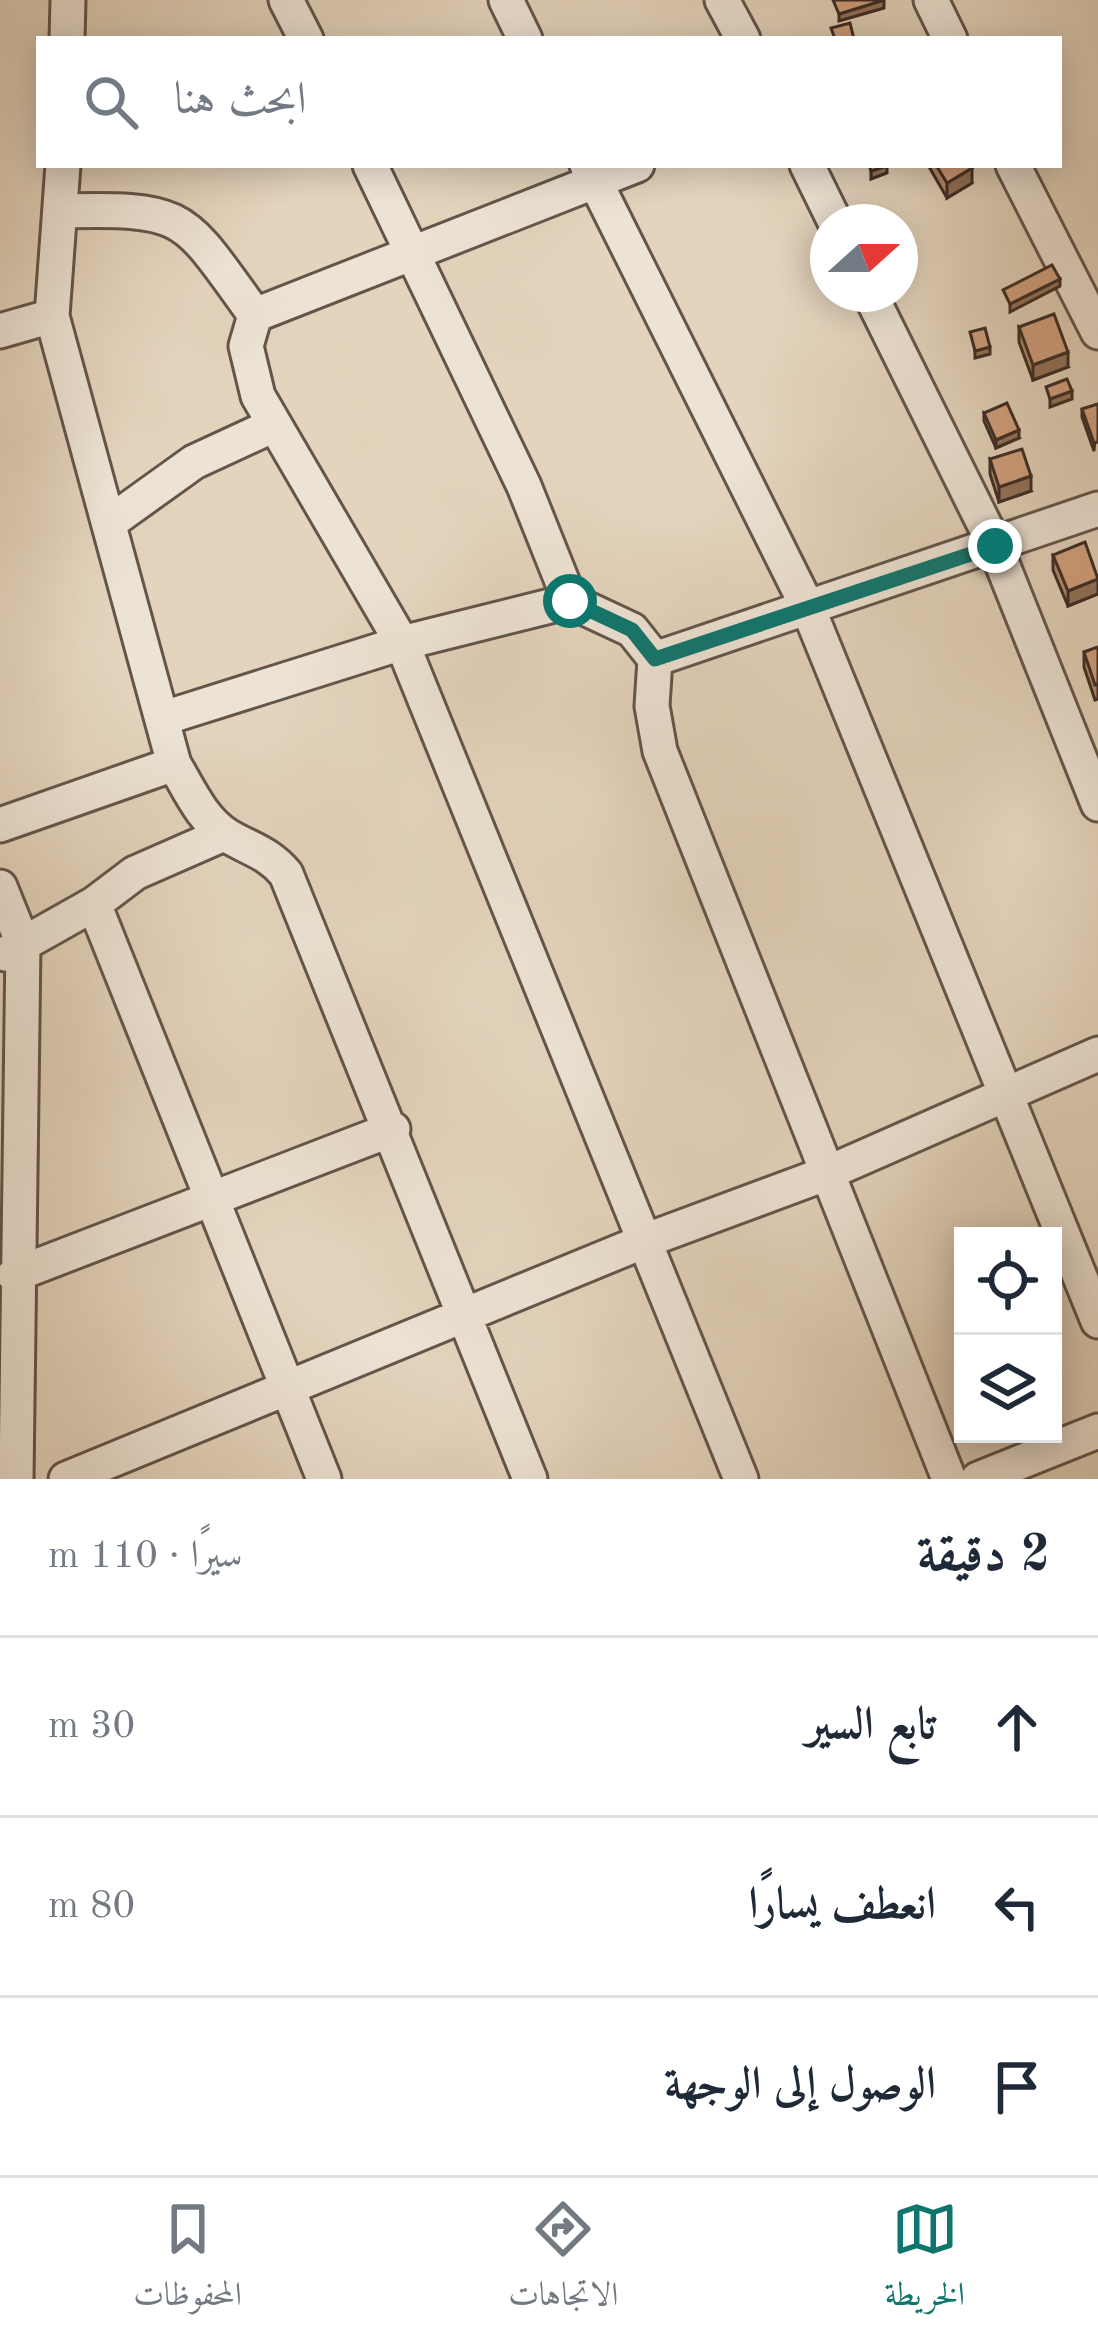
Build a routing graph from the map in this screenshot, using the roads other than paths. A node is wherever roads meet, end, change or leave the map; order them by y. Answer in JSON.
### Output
{"nodes":[{"id":1,"x":68,"y":0,"type":"edge"},
{"id":2,"x":286,"y":0,"type":"edge"},
{"id":3,"x":506,"y":0,"type":"edge"},
{"id":4,"x":722,"y":0,"type":"edge"},
{"id":5,"x":931,"y":0,"type":"edge"},
{"id":6,"x":67,"y":36,"type":"edge"},
{"id":7,"x":304,"y":36,"type":"edge"},
{"id":8,"x":524,"y":36,"type":"edge"},
{"id":9,"x":740,"y":36,"type":"edge"},
{"id":10,"x":949,"y":36,"type":"edge"},
{"id":11,"x":63,"y":168,"type":"edge"},
{"id":12,"x":372,"y":168,"type":"edge"},
{"id":13,"x":808,"y":168,"type":"edge"},
{"id":14,"x":1015,"y":168,"type":"edge"},
{"id":15,"x":591,"y":173,"type":"edge"},
{"id":16,"x":826,"y":204,"type":"edge"},
{"id":17,"x":62,"y":211,"type":"junction"},
{"id":18,"x":413,"y":250,"type":"junction"},
{"id":19,"x":879,"y":312,"type":"edge"},
{"id":20,"x":255,"y":315,"type":"junction"},
{"id":21,"x":52,"y":316,"type":"junction"},
{"id":22,"x":0,"y":331,"type":"edge"},
{"id":23,"x":1098,"y":332,"type":"edge"},
{"id":24,"x":274,"y":425,"type":"junction"},
{"id":25,"x":1098,"y":509,"type":"edge"},
{"id":26,"x":109,"y":523,"type":"junction"},
{"id":27,"x":995,"y":546,"type":"junction"},
{"id":28,"x":570,"y":601,"type":"junction"},
{"id":29,"x":808,"y":608,"type":"junction"},
{"id":30,"x":402,"y":643,"type":"junction"},
{"id":31,"x":655,"y":659,"type":"junction"},
{"id":32,"x":164,"y":718,"type":"junction"},
{"id":33,"x":174,"y":764,"type":"junction"},
{"id":34,"x":1098,"y":804,"type":"edge"},
{"id":35,"x":0,"y":825,"type":"edge"},
{"id":36,"x":224,"y":834,"type":"junction"},
{"id":37,"x":0,"y":887,"type":"edge"},
{"id":38,"x":94,"y":904,"type":"junction"},
{"id":39,"x":11,"y":950,"type":"edge"},
{"id":40,"x":1098,"y":1054,"type":"edge"},
{"id":41,"x":1003,"y":1092,"type":"junction"},
{"id":42,"x":393,"y":1129,"type":"junction"},
{"id":43,"x":825,"y":1174,"type":"junction"},
{"id":44,"x":8,"y":1190,"type":"edge"},
{"id":45,"x":214,"y":1199,"type":"junction"},
{"id":46,"x":647,"y":1240,"type":"junction"},
{"id":47,"x":14,"y":1275,"type":"junction"},
{"id":48,"x":466,"y":1317,"type":"junction"},
{"id":49,"x":1098,"y":1321,"type":"edge"},
{"id":50,"x":286,"y":1387,"type":"junction"},
{"id":51,"x":1098,"y":1431,"type":"edge"},
{"id":52,"x":115,"y":1469,"type":"edge"},
{"id":53,"x":16,"y":1479,"type":"edge"},
{"id":54,"x":66,"y":1479,"type":"edge"},
{"id":55,"x":324,"y":1479,"type":"edge"},
{"id":56,"x":530,"y":1479,"type":"edge"},
{"id":57,"x":741,"y":1479,"type":"edge"},
{"id":58,"x":949,"y":1479,"type":"edge"},
{"id":59,"x":978,"y":1479,"type":"edge"}],
"edges":[{"from":1,"to":6,"type":"street"},
{"from":2,"to":7,"type":"street"},
{"from":3,"to":8,"type":"street"},
{"from":4,"to":9,"type":"street"},
{"from":5,"to":10,"type":"street"},
{"from":11,"to":17,"type":"street"},
{"from":12,"to":18,"type":"street"},
{"from":13,"to":16,"type":"street"},
{"from":14,"to":23,"type":"street"},
{"from":15,"to":18,"type":"street"},
{"from":15,"to":29,"type":"street"},
{"from":17,"to":20,"type":"street"},
{"from":17,"to":21,"type":"street"},
{"from":18,"to":20,"type":"street"},
{"from":18,"to":28,"type":"street"},
{"from":19,"to":27,"type":"street"},
{"from":20,"to":24,"type":"street"},
{"from":21,"to":22,"type":"street"},
{"from":21,"to":26,"type":"street"},
{"from":24,"to":26,"type":"street"},
{"from":24,"to":30,"type":"street"},
{"from":25,"to":27,"type":"street"},
{"from":26,"to":32,"type":"street"},
{"from":27,"to":29,"type":"street"},
{"from":27,"to":34,"type":"street"},
{"from":28,"to":30,"type":"street"},
{"from":28,"to":31,"type":"street"},
{"from":29,"to":31,"type":"street"},
{"from":29,"to":41,"type":"street"},
{"from":30,"to":32,"type":"street"},
{"from":30,"to":46,"type":"street"},
{"from":31,"to":43,"type":"street"},
{"from":32,"to":33,"type":"street"},
{"from":33,"to":35,"type":"street"},
{"from":33,"to":36,"type":"street"},
{"from":36,"to":38,"type":"street"},
{"from":36,"to":42,"type":"street"},
{"from":37,"to":39,"type":"street"},
{"from":38,"to":39,"type":"street"},
{"from":38,"to":45,"type":"street"},
{"from":39,"to":44,"type":"street"},
{"from":40,"to":41,"type":"street"},
{"from":41,"to":43,"type":"street"},
{"from":41,"to":49,"type":"street"},
{"from":42,"to":45,"type":"street"},
{"from":42,"to":48,"type":"street"},
{"from":43,"to":46,"type":"street"},
{"from":43,"to":58,"type":"street"},
{"from":44,"to":47,"type":"street"},
{"from":45,"to":47,"type":"street"},
{"from":45,"to":50,"type":"street"},
{"from":46,"to":48,"type":"street"},
{"from":46,"to":57,"type":"street"},
{"from":47,"to":53,"type":"street"},
{"from":48,"to":50,"type":"street"},
{"from":48,"to":56,"type":"street"},
{"from":50,"to":52,"type":"street"},
{"from":50,"to":55,"type":"street"},
{"from":51,"to":59,"type":"street"},
{"from":52,"to":54,"type":"street"}]}
